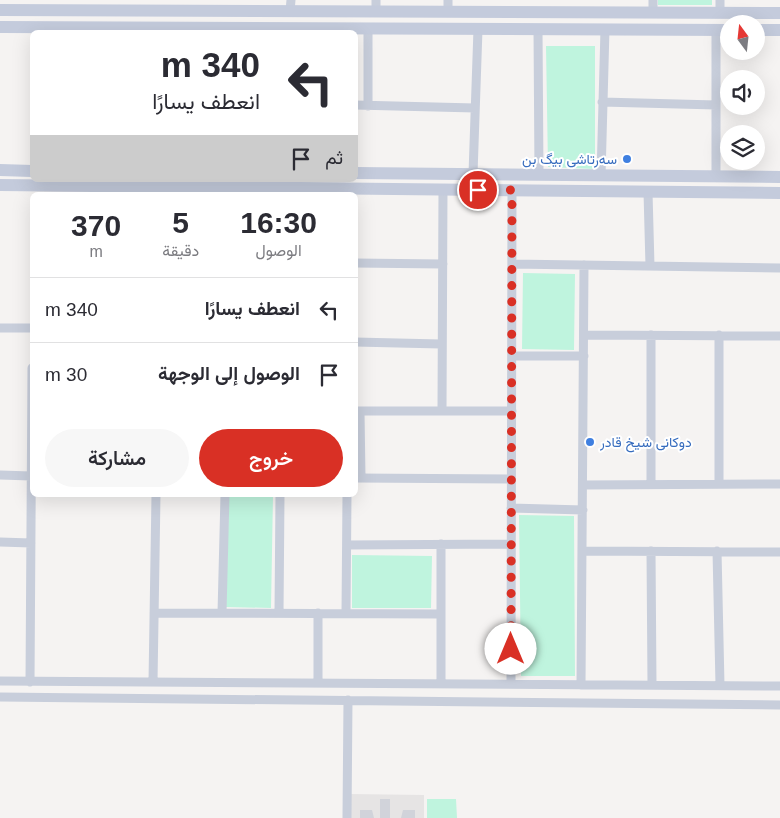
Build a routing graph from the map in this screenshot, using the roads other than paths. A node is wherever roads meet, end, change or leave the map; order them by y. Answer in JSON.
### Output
{"nodes":[{"id":1,"x":154,"y":5,"type":"edge"},
{"id":2,"x":228,"y":5,"type":"edge"},
{"id":3,"x":290,"y":5,"type":"edge"},
{"id":4,"x":376,"y":6,"type":"edge"},
{"id":5,"x":448,"y":6,"type":"edge"},
{"id":6,"x":653,"y":6,"type":"edge"},
{"id":7,"x":720,"y":6,"type":"edge"},
{"id":8,"x":0,"y":10,"type":"edge"},
{"id":9,"x":177,"y":10,"type":"junction"},
{"id":10,"x":411,"y":11,"type":"junction"},
{"id":11,"x":780,"y":13,"type":"edge"},
{"id":12,"x":0,"y":27,"type":"edge"},
{"id":13,"x":177,"y":28,"type":"junction"},
{"id":14,"x":368,"y":28,"type":"junction"},
{"id":15,"x":411,"y":28,"type":"junction"},
{"id":16,"x":478,"y":29,"type":"junction"},
{"id":17,"x":538,"y":29,"type":"junction"},
{"id":18,"x":605,"y":29,"type":"junction"},
{"id":19,"x":56,"y":30,"type":"edge"},
{"id":20,"x":125,"y":30,"type":"edge"},
{"id":21,"x":291,"y":30,"type":"edge"},
{"id":22,"x":720,"y":30,"type":"edge"},
{"id":23,"x":765,"y":30,"type":"edge"},
{"id":24,"x":780,"y":30,"type":"edge"},
{"id":25,"x":720,"y":60,"type":"edge"},
{"id":26,"x":602,"y":102,"type":"junction"},
{"id":27,"x":358,"y":105,"type":"edge"},
{"id":28,"x":716,"y":105,"type":"junction"},
{"id":29,"x":368,"y":106,"type":"junction"},
{"id":30,"x":475,"y":108,"type":"junction"},
{"id":31,"x":0,"y":170,"type":"edge"},
{"id":32,"x":30,"y":171,"type":"edge"},
{"id":33,"x":358,"y":174,"type":"edge"},
{"id":34,"x":473,"y":174,"type":"junction"},
{"id":35,"x":539,"y":175,"type":"junction"},
{"id":36,"x":601,"y":176,"type":"junction"},
{"id":37,"x":716,"y":177,"type":"junction"},
{"id":38,"x":780,"y":177,"type":"edge"},
{"id":39,"x":291,"y":184,"type":"edge"},
{"id":40,"x":0,"y":185,"type":"edge"},
{"id":41,"x":443,"y":190,"type":"junction"},
{"id":42,"x":512,"y":190,"type":"junction"},
{"id":43,"x":158,"y":191,"type":"edge"},
{"id":44,"x":268,"y":191,"type":"edge"},
{"id":45,"x":334,"y":192,"type":"edge"},
{"id":46,"x":648,"y":192,"type":"junction"},
{"id":47,"x":780,"y":193,"type":"edge"},
{"id":48,"x":358,"y":263,"type":"edge"},
{"id":49,"x":443,"y":264,"type":"junction"},
{"id":50,"x":512,"y":264,"type":"junction"},
{"id":51,"x":584,"y":265,"type":"junction"},
{"id":52,"x":650,"y":266,"type":"junction"},
{"id":53,"x":780,"y":268,"type":"edge"},
{"id":54,"x":0,"y":328,"type":"edge"},
{"id":55,"x":30,"y":328,"type":"edge"},
{"id":56,"x":584,"y":334,"type":"junction"},
{"id":57,"x":651,"y":335,"type":"junction"},
{"id":58,"x":719,"y":335,"type":"junction"},
{"id":59,"x":780,"y":336,"type":"edge"},
{"id":60,"x":358,"y":342,"type":"edge"},
{"id":61,"x":441,"y":344,"type":"junction"},
{"id":62,"x":512,"y":356,"type":"junction"},
{"id":63,"x":584,"y":356,"type":"junction"},
{"id":64,"x":358,"y":411,"type":"edge"},
{"id":65,"x":442,"y":411,"type":"junction"},
{"id":66,"x":512,"y":411,"type":"junction"},
{"id":67,"x":0,"y":475,"type":"edge"},
{"id":68,"x":30,"y":476,"type":"edge"},
{"id":69,"x":358,"y":478,"type":"edge"},
{"id":70,"x":511,"y":479,"type":"junction"},
{"id":71,"x":651,"y":484,"type":"junction"},
{"id":72,"x":719,"y":484,"type":"junction"},
{"id":73,"x":780,"y":484,"type":"edge"},
{"id":74,"x":583,"y":485,"type":"junction"},
{"id":75,"x":31,"y":497,"type":"edge"},
{"id":76,"x":156,"y":497,"type":"edge"},
{"id":77,"x":225,"y":497,"type":"edge"},
{"id":78,"x":280,"y":497,"type":"edge"},
{"id":79,"x":347,"y":497,"type":"edge"},
{"id":80,"x":511,"y":508,"type":"junction"},
{"id":81,"x":582,"y":510,"type":"junction"},
{"id":82,"x":0,"y":542,"type":"edge"},
{"id":83,"x":32,"y":543,"type":"junction"},
{"id":84,"x":441,"y":544,"type":"junction"},
{"id":85,"x":511,"y":544,"type":"junction"},
{"id":86,"x":347,"y":545,"type":"junction"},
{"id":87,"x":582,"y":551,"type":"junction"},
{"id":88,"x":651,"y":551,"type":"junction"},
{"id":89,"x":717,"y":551,"type":"junction"},
{"id":90,"x":780,"y":552,"type":"edge"},
{"id":91,"x":154,"y":613,"type":"junction"},
{"id":92,"x":222,"y":613,"type":"junction"},
{"id":93,"x":279,"y":613,"type":"junction"},
{"id":94,"x":318,"y":613,"type":"junction"},
{"id":95,"x":346,"y":613,"type":"junction"},
{"id":96,"x":440,"y":614,"type":"junction"},
{"id":97,"x":0,"y":682,"type":"edge"},
{"id":98,"x":30,"y":682,"type":"junction"},
{"id":99,"x":108,"y":682,"type":"junction"},
{"id":100,"x":153,"y":682,"type":"junction"},
{"id":101,"x":318,"y":683,"type":"junction"},
{"id":102,"x":441,"y":684,"type":"junction"},
{"id":103,"x":510,"y":684,"type":"junction"},
{"id":104,"x":533,"y":684,"type":"junction"},
{"id":105,"x":581,"y":684,"type":"junction"},
{"id":106,"x":652,"y":685,"type":"junction"},
{"id":107,"x":720,"y":685,"type":"junction"},
{"id":108,"x":780,"y":686,"type":"edge"},
{"id":109,"x":0,"y":697,"type":"edge"},
{"id":110,"x":108,"y":698,"type":"junction"},
{"id":111,"x":348,"y":700,"type":"junction"},
{"id":112,"x":533,"y":702,"type":"junction"},
{"id":113,"x":780,"y":704,"type":"edge"},
{"id":114,"x":347,"y":818,"type":"edge"}],
"edges":[{"from":1,"to":8,"type":"street"},
{"from":1,"to":9,"type":"street"},
{"from":2,"to":3,"type":"street"},
{"from":2,"to":9,"type":"street"},
{"from":3,"to":4,"type":"street"},
{"from":4,"to":10,"type":"street"},
{"from":5,"to":6,"type":"street"},
{"from":5,"to":10,"type":"street"},
{"from":6,"to":7,"type":"street"},
{"from":7,"to":11,"type":"street"},
{"from":9,"to":13,"type":"street"},
{"from":10,"to":15,"type":"street"},
{"from":12,"to":19,"type":"street"},
{"from":13,"to":20,"type":"street"},
{"from":13,"to":21,"type":"street"},
{"from":14,"to":15,"type":"street"},
{"from":14,"to":21,"type":"street"},
{"from":14,"to":29,"type":"street"},
{"from":15,"to":16,"type":"street"},
{"from":16,"to":17,"type":"street"},
{"from":16,"to":30,"type":"street"},
{"from":17,"to":18,"type":"street"},
{"from":17,"to":35,"type":"street"},
{"from":18,"to":22,"type":"street"},
{"from":18,"to":26,"type":"street"},
{"from":19,"to":20,"type":"street"},
{"from":23,"to":24,"type":"street"},
{"from":25,"to":28,"type":"street"},
{"from":26,"to":28,"type":"street"},
{"from":26,"to":36,"type":"street"},
{"from":27,"to":29,"type":"street"},
{"from":28,"to":37,"type":"street"},
{"from":29,"to":30,"type":"street"},
{"from":30,"to":34,"type":"street"},
{"from":31,"to":32,"type":"street"},
{"from":33,"to":34,"type":"street"},
{"from":34,"to":35,"type":"street"},
{"from":35,"to":36,"type":"street"},
{"from":36,"to":37,"type":"street"},
{"from":37,"to":38,"type":"street"},
{"from":39,"to":44,"type":"street"},
{"from":39,"to":45,"type":"street"},
{"from":40,"to":43,"type":"street"},
{"from":41,"to":42,"type":"street"},
{"from":41,"to":45,"type":"street"},
{"from":41,"to":49,"type":"street"},
{"from":42,"to":46,"type":"street"},
{"from":42,"to":50,"type":"street"},
{"from":43,"to":44,"type":"street"},
{"from":46,"to":47,"type":"street"},
{"from":46,"to":52,"type":"street"},
{"from":48,"to":49,"type":"street"},
{"from":49,"to":61,"type":"street"},
{"from":50,"to":51,"type":"street"},
{"from":50,"to":62,"type":"street"},
{"from":51,"to":52,"type":"street"},
{"from":51,"to":56,"type":"street"},
{"from":52,"to":53,"type":"street"},
{"from":54,"to":55,"type":"street"},
{"from":56,"to":57,"type":"street"},
{"from":56,"to":63,"type":"street"},
{"from":57,"to":58,"type":"street"},
{"from":57,"to":71,"type":"street"},
{"from":58,"to":59,"type":"street"},
{"from":58,"to":72,"type":"street"},
{"from":60,"to":61,"type":"street"},
{"from":61,"to":65,"type":"street"},
{"from":62,"to":63,"type":"street"},
{"from":62,"to":66,"type":"street"},
{"from":63,"to":74,"type":"street"},
{"from":64,"to":65,"type":"street"},
{"from":64,"to":69,"type":"street"},
{"from":65,"to":66,"type":"street"},
{"from":66,"to":70,"type":"street"},
{"from":67,"to":68,"type":"street"},
{"from":69,"to":70,"type":"street"},
{"from":70,"to":80,"type":"street"},
{"from":71,"to":72,"type":"street"},
{"from":71,"to":74,"type":"street"},
{"from":72,"to":73,"type":"street"},
{"from":74,"to":81,"type":"street"},
{"from":75,"to":83,"type":"street"},
{"from":76,"to":91,"type":"street"},
{"from":77,"to":92,"type":"street"},
{"from":78,"to":93,"type":"street"},
{"from":79,"to":86,"type":"street"},
{"from":80,"to":81,"type":"street"},
{"from":80,"to":85,"type":"street"},
{"from":81,"to":87,"type":"street"},
{"from":82,"to":83,"type":"street"},
{"from":83,"to":98,"type":"street"},
{"from":84,"to":85,"type":"street"},
{"from":84,"to":86,"type":"street"},
{"from":84,"to":96,"type":"street"},
{"from":85,"to":103,"type":"street"},
{"from":86,"to":95,"type":"street"},
{"from":87,"to":88,"type":"street"},
{"from":87,"to":105,"type":"street"},
{"from":88,"to":89,"type":"street"},
{"from":88,"to":106,"type":"street"},
{"from":89,"to":90,"type":"street"},
{"from":89,"to":107,"type":"street"},
{"from":91,"to":92,"type":"street"},
{"from":91,"to":100,"type":"street"},
{"from":92,"to":93,"type":"street"},
{"from":93,"to":94,"type":"street"},
{"from":94,"to":95,"type":"street"},
{"from":94,"to":101,"type":"street"},
{"from":95,"to":96,"type":"street"},
{"from":96,"to":102,"type":"street"},
{"from":97,"to":98,"type":"street"},
{"from":98,"to":99,"type":"street"},
{"from":99,"to":100,"type":"street"},
{"from":99,"to":110,"type":"street"},
{"from":100,"to":101,"type":"street"},
{"from":101,"to":102,"type":"street"},
{"from":102,"to":103,"type":"street"},
{"from":103,"to":104,"type":"street"},
{"from":104,"to":105,"type":"street"},
{"from":104,"to":112,"type":"street"},
{"from":105,"to":106,"type":"street"},
{"from":106,"to":107,"type":"street"},
{"from":107,"to":108,"type":"street"},
{"from":109,"to":110,"type":"street"},
{"from":110,"to":111,"type":"street"},
{"from":111,"to":112,"type":"street"},
{"from":111,"to":114,"type":"street"},
{"from":112,"to":113,"type":"street"}]}
